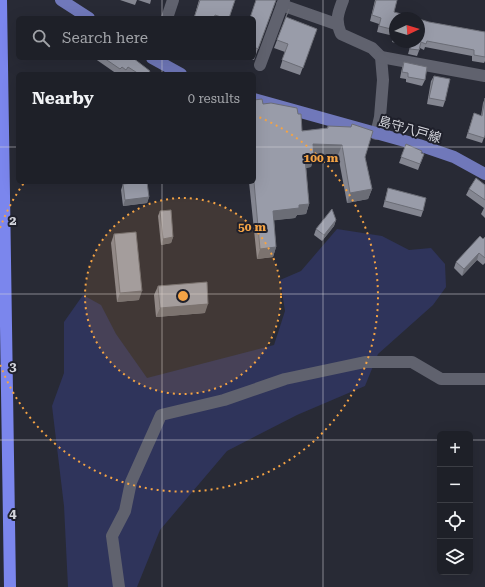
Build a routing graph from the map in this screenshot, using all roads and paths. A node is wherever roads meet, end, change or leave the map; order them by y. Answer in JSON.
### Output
{"nodes":[{"id":1,"x":1,"y":0,"type":"edge"},
{"id":2,"x":61,"y":0,"type":"edge"},
{"id":3,"x":172,"y":0,"type":"edge"},
{"id":4,"x":343,"y":0,"type":"edge"},
{"id":5,"x":283,"y":3,"type":"edge"},
{"id":6,"x":86,"y":16,"type":"edge"},
{"id":7,"x":168,"y":16,"type":"edge"},
{"id":8,"x":336,"y":24,"type":"junction"},
{"id":9,"x":381,"y":57,"type":"junction"},
{"id":10,"x":156,"y":60,"type":"edge"},
{"id":11,"x":260,"y":65,"type":"dead end"},
{"id":12,"x":177,"y":72,"type":"edge"},
{"id":13,"x":485,"y":76,"type":"edge"},
{"id":14,"x":256,"y":100,"type":"edge"},
{"id":15,"x":376,"y":134,"type":"junction"},
{"id":16,"x":485,"y":174,"type":"edge"},
{"id":17,"x":485,"y":380,"type":"edge"},
{"id":18,"x":10,"y":587,"type":"edge"},
{"id":19,"x":119,"y":587,"type":"edge"}],
"edges":[{"from":1,"to":18,"type":"highway"},
{"from":2,"to":6,"type":"main road"},
{"from":3,"to":7,"type":"street"},
{"from":4,"to":8,"type":"street"},
{"from":5,"to":8,"type":"street"},
{"from":5,"to":11,"type":"street"},
{"from":8,"to":9,"type":"street"},
{"from":9,"to":13,"type":"street"},
{"from":9,"to":15,"type":"street"},
{"from":10,"to":12,"type":"main road"},
{"from":14,"to":15,"type":"main road","name":"島守八戸線"},
{"from":15,"to":16,"type":"main road","name":"島守八戸線"},
{"from":17,"to":19,"type":"street"}]}
